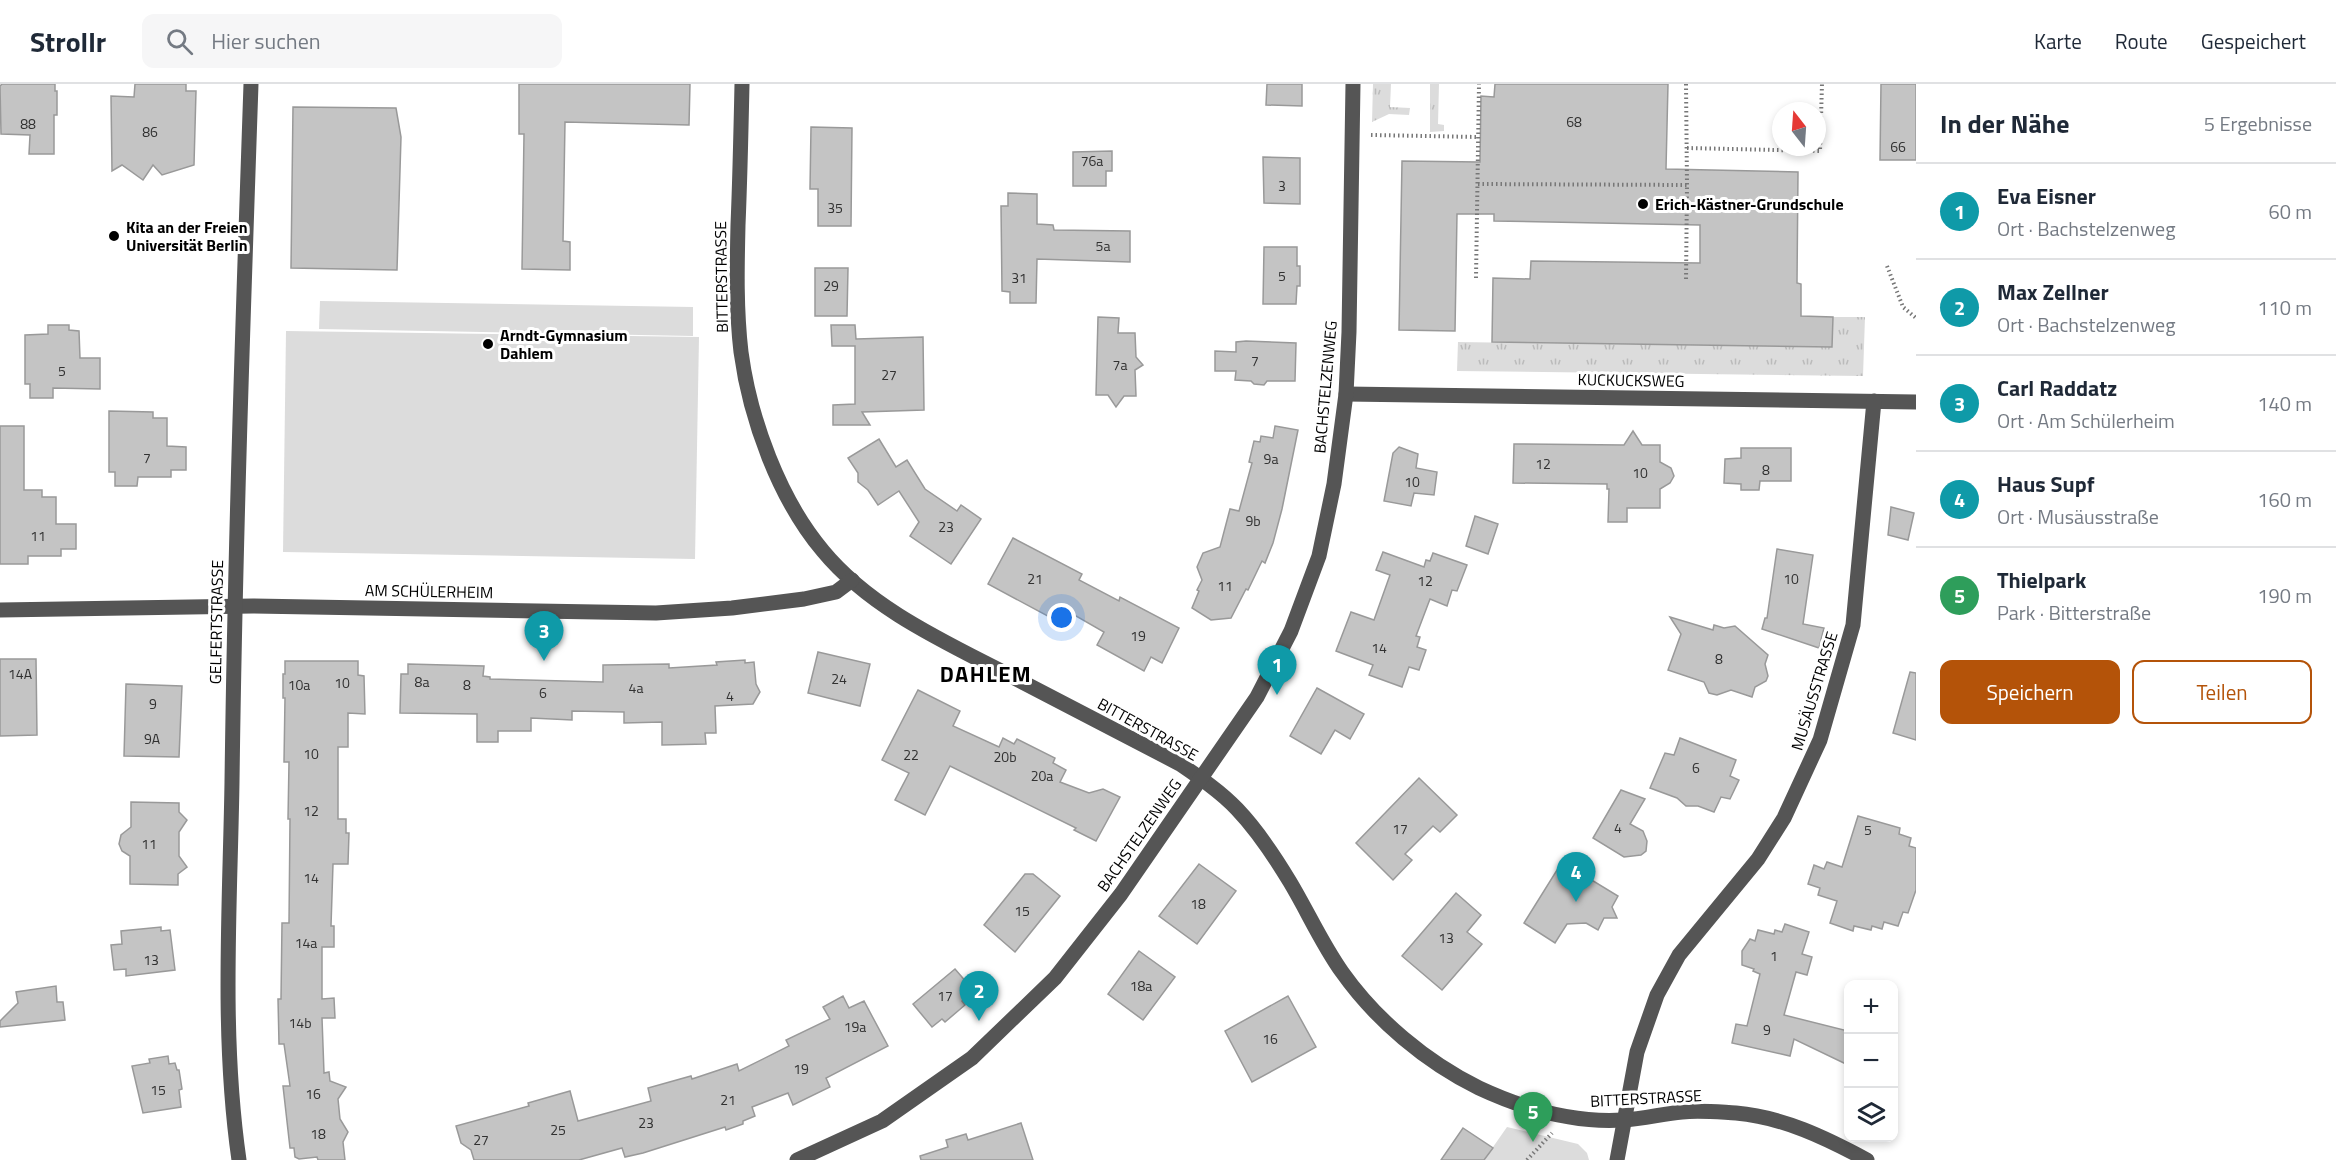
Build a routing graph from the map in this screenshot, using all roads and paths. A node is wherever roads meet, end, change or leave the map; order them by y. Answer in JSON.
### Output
{"nodes":[{"id":1,"x":250,"y":84,"type":"edge"},
{"id":2,"x":742,"y":84,"type":"edge"},
{"id":3,"x":1353,"y":84,"type":"edge"},
{"id":4,"x":1479,"y":84,"type":"edge"},
{"id":5,"x":1686,"y":84,"type":"edge"},
{"id":6,"x":1822,"y":84,"type":"edge"},
{"id":7,"x":1368,"y":135,"type":"dead end"},
{"id":8,"x":1478,"y":137,"type":"junction"},
{"id":9,"x":1687,"y":148,"type":"junction"},
{"id":10,"x":1478,"y":183,"type":"junction"},
{"id":11,"x":1687,"y":185,"type":"junction"},
{"id":12,"x":1887,"y":266,"type":"dead end"},
{"id":13,"x":1476,"y":278,"type":"dead end"},
{"id":14,"x":1686,"y":281,"type":"dead end"},
{"id":15,"x":1916,"y":318,"type":"edge"},
{"id":16,"x":1346,"y":394,"type":"junction"},
{"id":17,"x":1874,"y":401,"type":"junction"},
{"id":18,"x":1916,"y":402,"type":"edge"},
{"id":19,"x":852,"y":580,"type":"junction"},
{"id":20,"x":234,"y":605,"type":"junction"},
{"id":21,"x":0,"y":610,"type":"edge"},
{"id":22,"x":1200,"y":779,"type":"junction"},
{"id":23,"x":1623,"y":1120,"type":"junction"},
{"id":24,"x":1552,"y":1132,"type":"dead end"},
{"id":25,"x":239,"y":1160,"type":"edge"},
{"id":26,"x":797,"y":1160,"type":"edge"},
{"id":27,"x":1527,"y":1160,"type":"edge"},
{"id":28,"x":1617,"y":1160,"type":"edge"},
{"id":29,"x":1867,"y":1160,"type":"edge"}],
"edges":[{"from":1,"to":20,"type":"street","name":"GELFERTSTRASSE"},
{"from":2,"to":19,"type":"street","name":"BITTERSTRASSE"},
{"from":3,"to":16,"type":"street","name":"BACHSTELZENWEG"},
{"from":4,"to":8,"type":"path"},
{"from":5,"to":9,"type":"path"},
{"from":6,"to":9,"type":"path"},
{"from":7,"to":8,"type":"path"},
{"from":8,"to":10,"type":"path"},
{"from":9,"to":11,"type":"path"},
{"from":10,"to":11,"type":"path"},
{"from":10,"to":13,"type":"path"},
{"from":11,"to":14,"type":"path"},
{"from":12,"to":15,"type":"path"},
{"from":16,"to":17,"type":"street","name":"KUCKUCKSWEG"},
{"from":16,"to":22,"type":"street","name":"BACHSTELZENWEG"},
{"from":17,"to":18,"type":"street","name":"KUCKUCKSWEG"},
{"from":17,"to":23,"type":"street","name":"MUSÄUSSTRASSE"},
{"from":19,"to":20,"type":"street","name":"AM SCHÜLERHEIM"},
{"from":19,"to":22,"type":"street","name":"BITTERSTRASSE"},
{"from":20,"to":21,"type":"street","name":"AM SCHÜLERHEIM"},
{"from":20,"to":25,"type":"street","name":"GELFERTSTRASSE"},
{"from":22,"to":23,"type":"street","name":"BITTERSTRASSE"},
{"from":22,"to":26,"type":"street","name":"BACHSTELZENWEG"},
{"from":23,"to":28,"type":"street","name":"MUSÄUSSTRASSE"},
{"from":23,"to":29,"type":"street","name":"BITTERSTRASSE"},
{"from":24,"to":27,"type":"path"}]}
